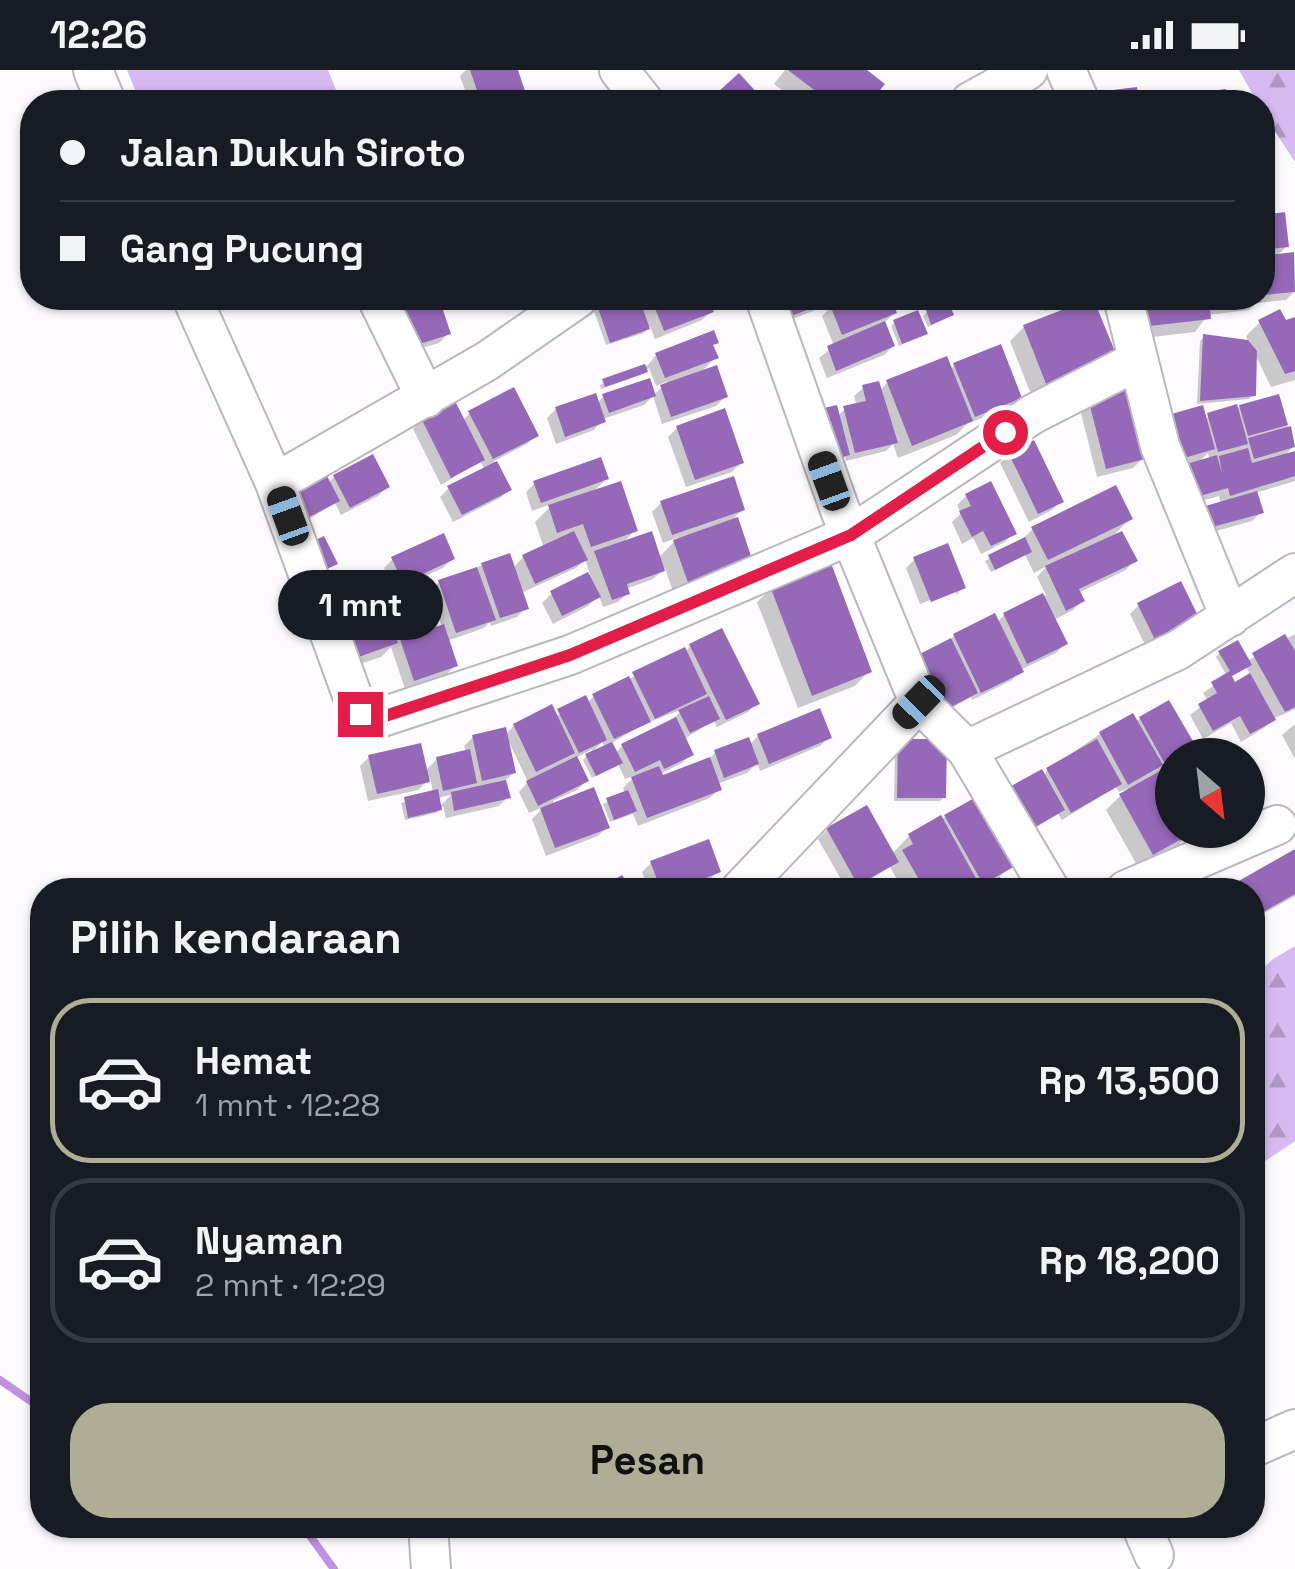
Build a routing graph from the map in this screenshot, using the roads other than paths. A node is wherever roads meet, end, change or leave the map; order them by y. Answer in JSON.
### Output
{"nodes":[{"id":1,"x":618,"y":70,"type":"edge"},
{"id":2,"x":1028,"y":70,"type":"edge"},
{"id":3,"x":634,"y":90,"type":"edge"},
{"id":4,"x":992,"y":90,"type":"edge"},
{"id":5,"x":197,"y":310,"type":"edge"},
{"id":6,"x":383,"y":310,"type":"edge"},
{"id":7,"x":561,"y":310,"type":"edge"},
{"id":8,"x":769,"y":310,"type":"edge"},
{"id":9,"x":1126,"y":310,"type":"edge"},
{"id":10,"x":1137,"y":361,"type":"junction"},
{"id":11,"x":426,"y":398,"type":"junction"},
{"id":12,"x":276,"y":483,"type":"junction"},
{"id":13,"x":851,"y":535,"type":"junction"},
{"id":14,"x":1295,"y":573,"type":"edge"},
{"id":15,"x":1230,"y":617,"type":"junction"},
{"id":16,"x":919,"y":702,"type":"junction"},
{"id":17,"x":967,"y":750,"type":"junction"},
{"id":18,"x":1277,"y":825,"type":"dead end"},
{"id":19,"x":751,"y":878,"type":"edge"},
{"id":20,"x":1043,"y":878,"type":"edge"},
{"id":21,"x":1154,"y":878,"type":"edge"},
{"id":22,"x":1295,"y":1429,"type":"edge"},
{"id":23,"x":1265,"y":1442,"type":"edge"},
{"id":24,"x":429,"y":1538,"type":"edge"},
{"id":25,"x":430,"y":1569,"type":"edge"}],
"edges":[{"from":1,"to":3,"type":"street"},
{"from":2,"to":4,"type":"street"},
{"from":5,"to":12,"type":"street"},
{"from":6,"to":11,"type":"street"},
{"from":7,"to":11,"type":"street"},
{"from":8,"to":13,"type":"street"},
{"from":9,"to":10,"type":"street"},
{"from":10,"to":13,"type":"street"},
{"from":10,"to":15,"type":"street"},
{"from":11,"to":12,"type":"street"},
{"from":12,"to":13,"type":"street"},
{"from":13,"to":16,"type":"street"},
{"from":14,"to":15,"type":"street"},
{"from":15,"to":17,"type":"street"},
{"from":16,"to":17,"type":"street"},
{"from":16,"to":19,"type":"street"},
{"from":17,"to":20,"type":"street"},
{"from":18,"to":21,"type":"street"},
{"from":22,"to":23,"type":"street"},
{"from":24,"to":25,"type":"street"}]}
